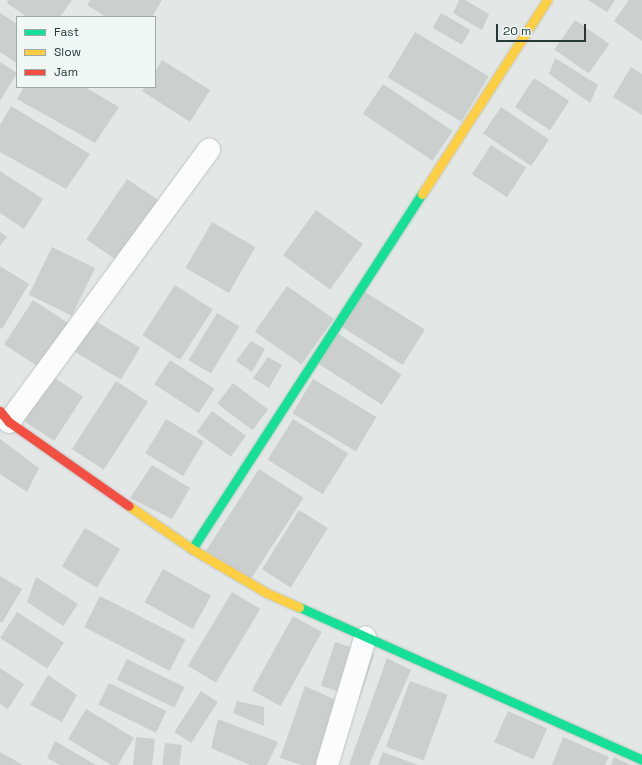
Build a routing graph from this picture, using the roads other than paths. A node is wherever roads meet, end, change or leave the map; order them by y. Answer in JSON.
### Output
{"nodes":[{"id":1,"x":547,"y":0,"type":"edge"},
{"id":2,"x":209,"y":150,"type":"dead end"},
{"id":3,"x":4,"y":417,"type":"edge"},
{"id":4,"x":192,"y":550,"type":"junction"},
{"id":5,"x":365,"y":638,"type":"junction"},
{"id":6,"x":642,"y":760,"type":"edge"},
{"id":7,"x":327,"y":765,"type":"edge"}],
"edges":[{"from":1,"to":4,"type":"street"},
{"from":2,"to":3,"type":"street"},
{"from":3,"to":4,"type":"street"},
{"from":4,"to":5,"type":"street"},
{"from":5,"to":6,"type":"street"},
{"from":5,"to":7,"type":"street"}]}
